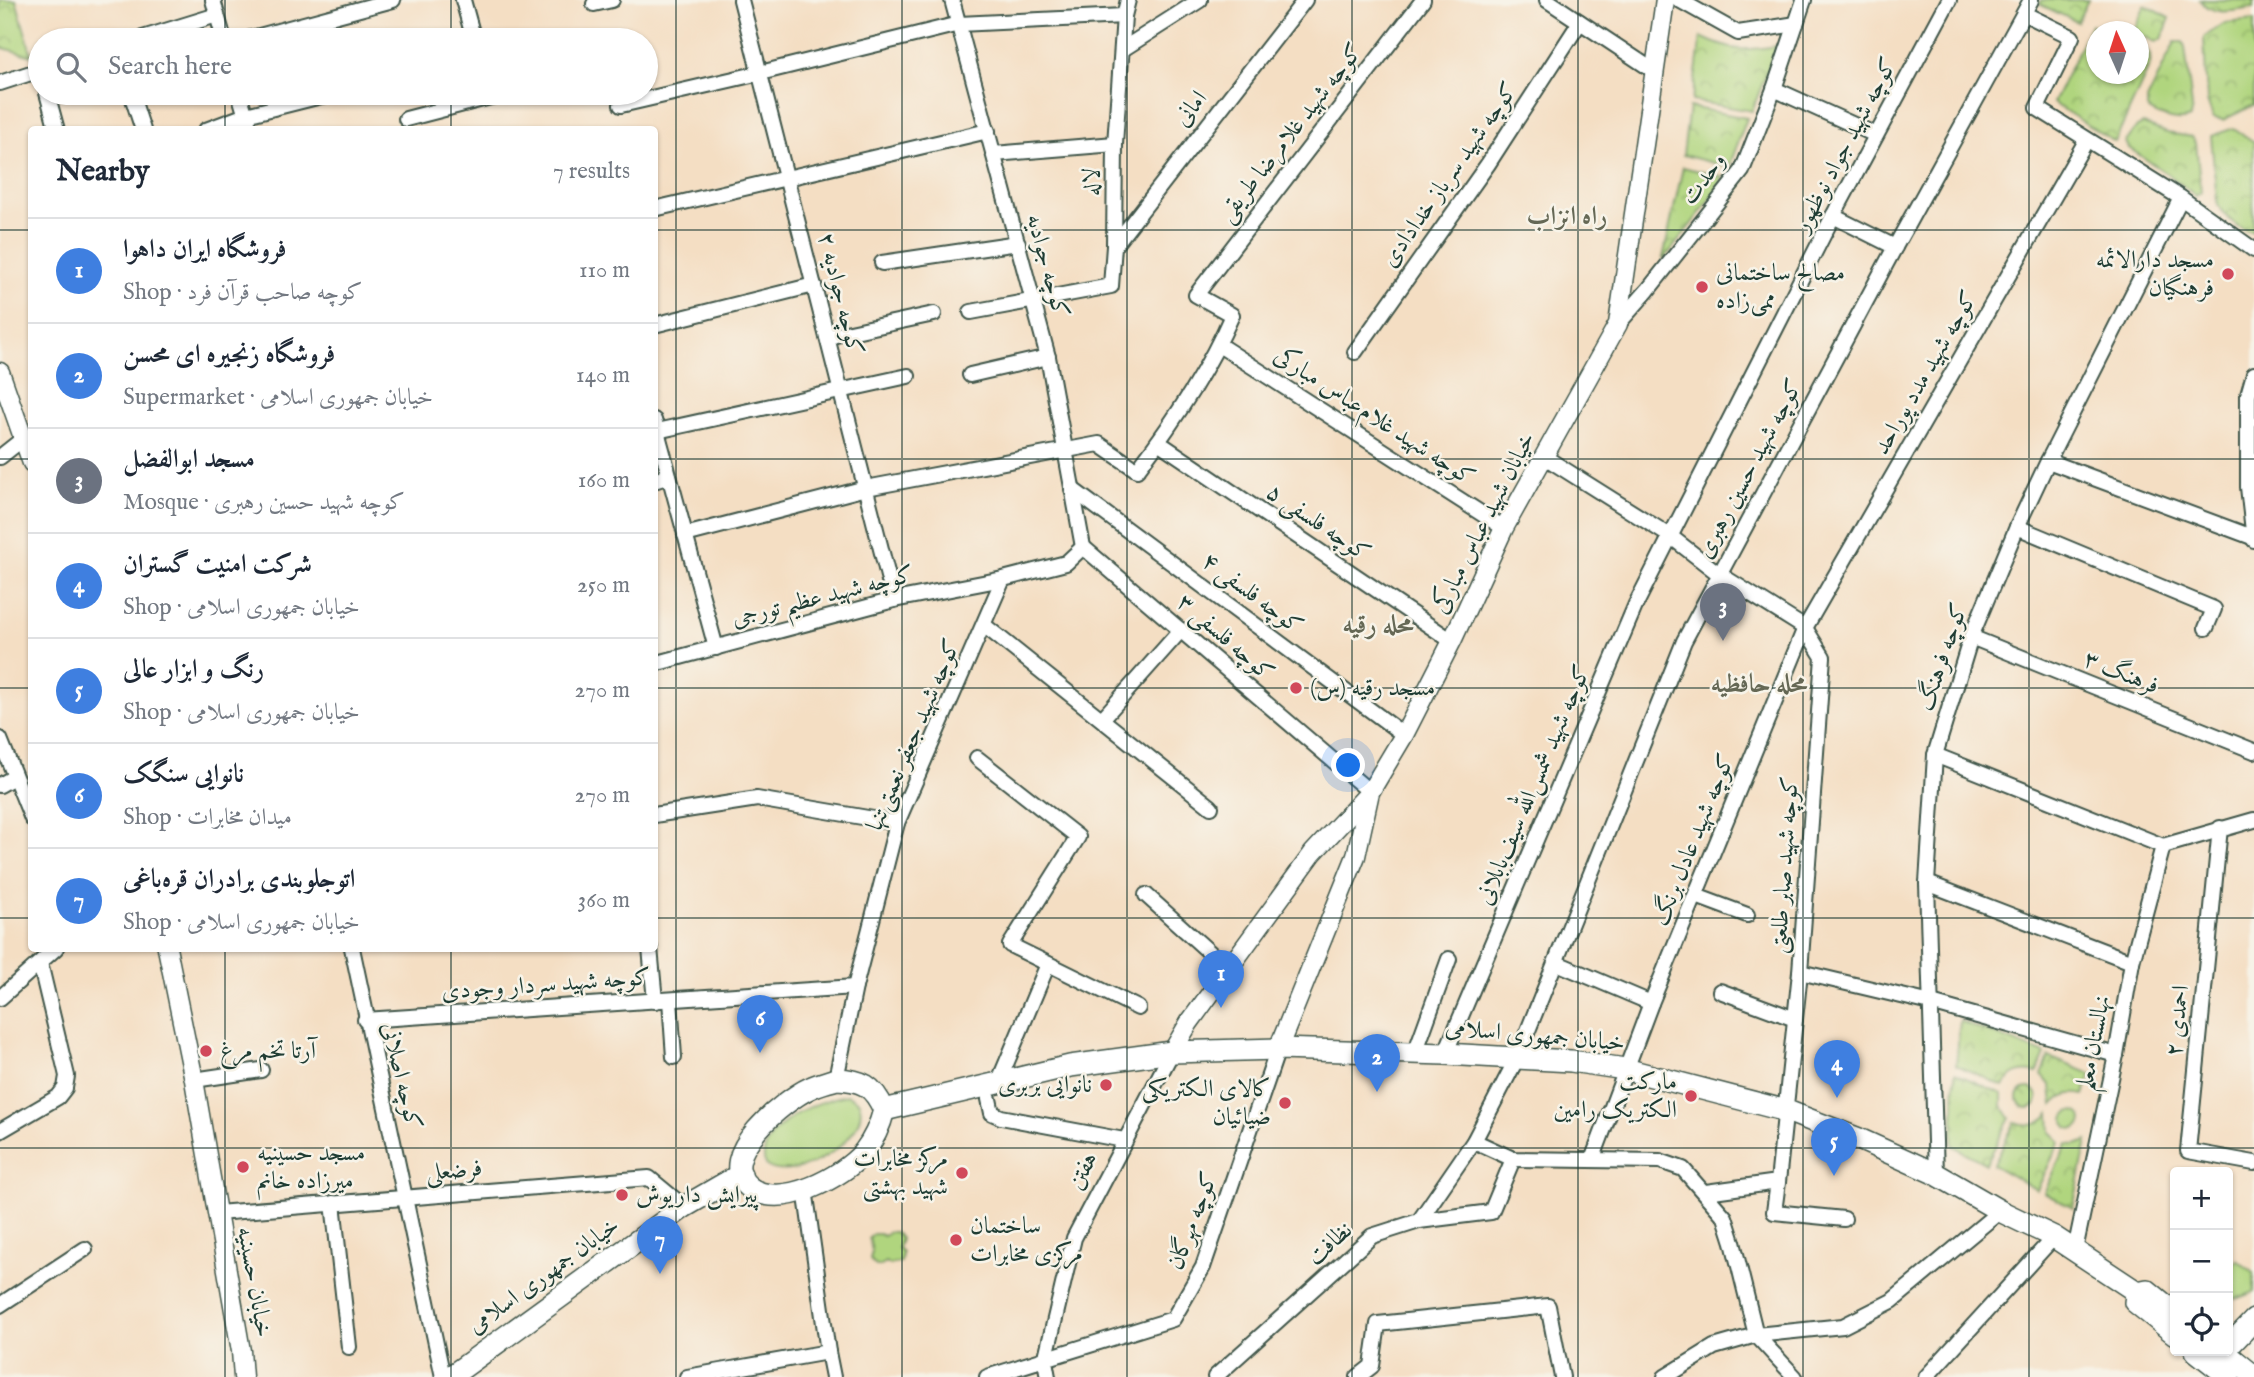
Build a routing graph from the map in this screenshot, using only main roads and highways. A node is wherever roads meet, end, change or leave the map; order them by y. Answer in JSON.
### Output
{"nodes":[{"id":1,"x":884,"y":1110,"type":"junction"},
{"id":2,"x":741,"y":1174,"type":"junction"},
{"id":3,"x":2137,"y":1292,"type":"junction"},
{"id":4,"x":2170,"y":1309,"type":"edge"},
{"id":5,"x":2254,"y":1320,"type":"edge"},
{"id":6,"x":2170,"y":1330,"type":"edge"},
{"id":7,"x":2228,"y":1361,"type":"edge"},
{"id":8,"x":450,"y":1377,"type":"edge"}],
"edges":[{"from":1,"to":2,"type":"main road"},
{"from":1,"to":2,"type":"main road"},
{"from":1,"to":3,"type":"main road","name":"خیابان جمهوری اسلامی"},
{"from":2,"to":8,"type":"main road","name":"خیابان جمهوری اسلامی"},
{"from":3,"to":4,"type":"main road","name":"خیابان جمهوری اسلامی"},
{"from":3,"to":6,"type":"main road","name":"خیابان جمهوری اسلامی"},
{"from":5,"to":7,"type":"main road"}]}
